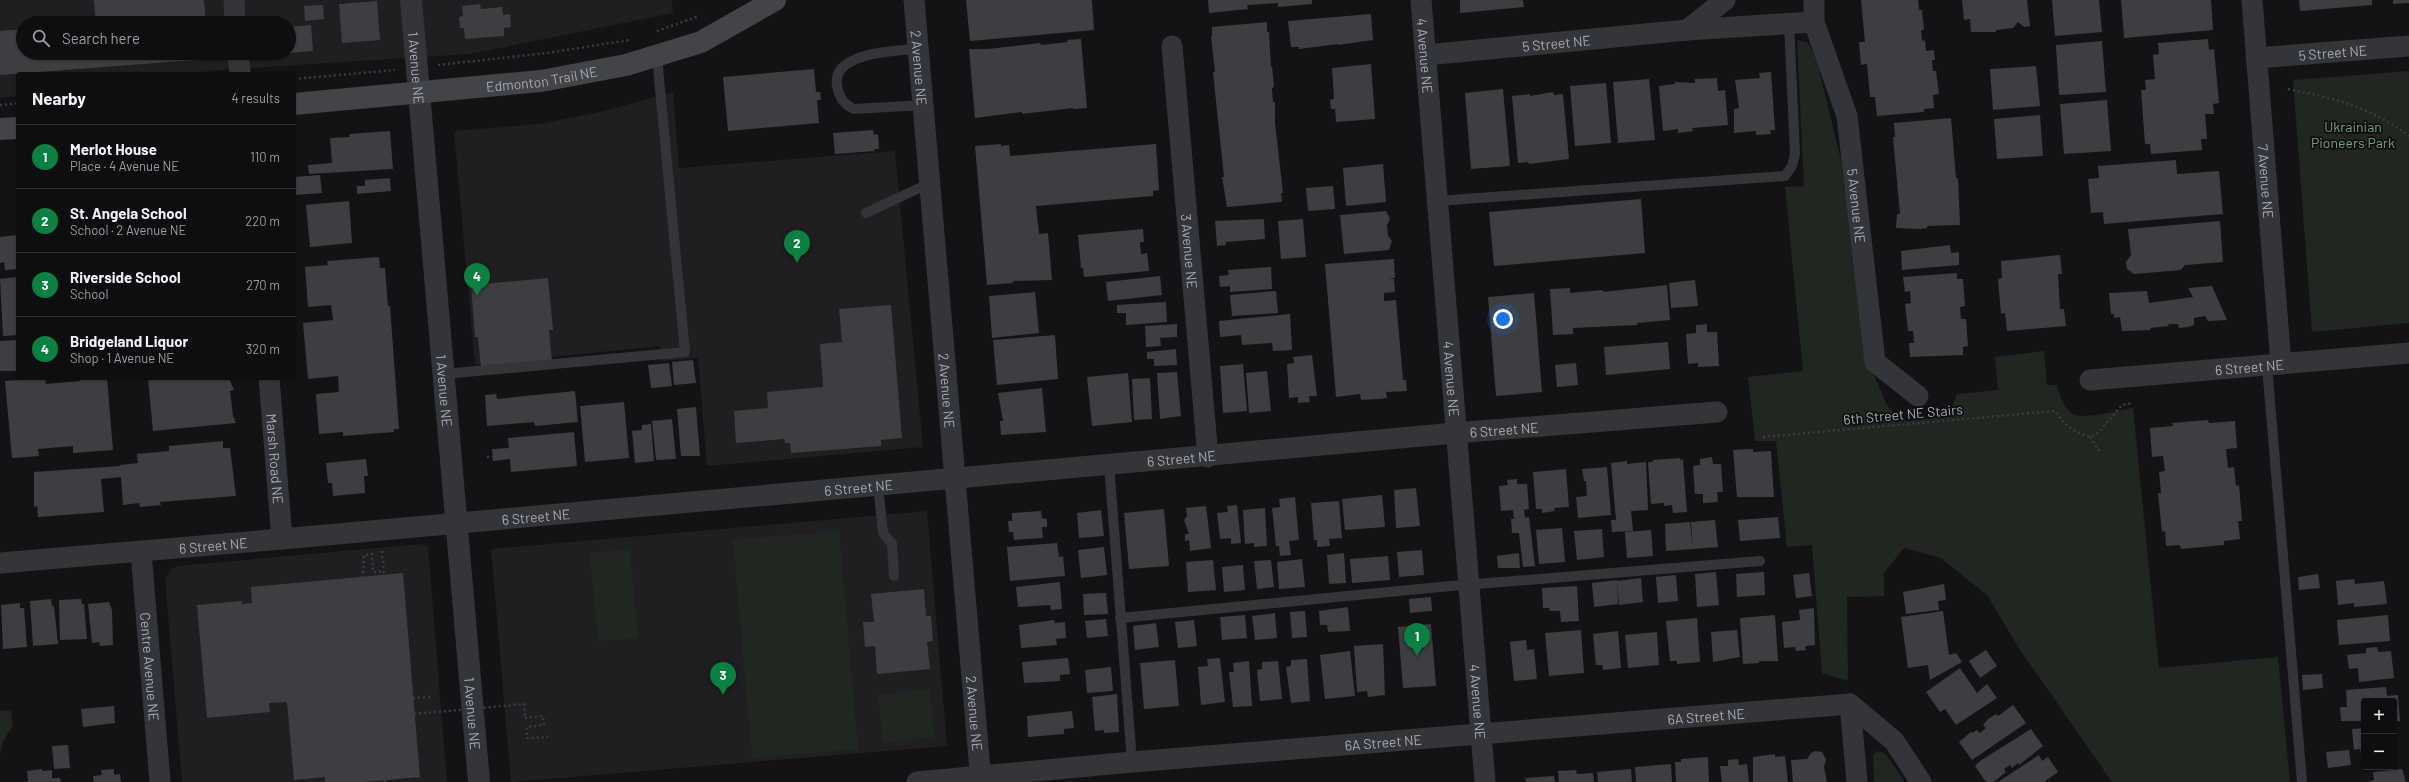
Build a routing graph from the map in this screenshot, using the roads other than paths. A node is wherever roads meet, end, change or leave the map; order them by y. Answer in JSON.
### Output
{"nodes":[{"id":1,"x":234,"y":0,"type":"edge"},
{"id":2,"x":410,"y":0,"type":"edge"},
{"id":3,"x":775,"y":0,"type":"edge"},
{"id":4,"x":914,"y":0,"type":"edge"},
{"id":5,"x":1421,"y":0,"type":"edge"},
{"id":6,"x":1725,"y":0,"type":"edge"},
{"id":7,"x":1814,"y":0,"type":"edge"},
{"id":8,"x":2252,"y":0,"type":"edge"},
{"id":9,"x":235,"y":16,"type":"edge"},
{"id":10,"x":1814,"y":22,"type":"junction"},
{"id":11,"x":1789,"y":23,"type":"junction"},
{"id":12,"x":1687,"y":30,"type":"junction"},
{"id":13,"x":1172,"y":46,"type":"dead end"},
{"id":14,"x":2409,"y":46,"type":"edge"},
{"id":15,"x":918,"y":49,"type":"junction"},
{"id":16,"x":1426,"y":55,"type":"junction"},
{"id":17,"x":657,"y":57,"type":"junction"},
{"id":18,"x":2256,"y":58,"type":"junction"},
{"id":19,"x":239,"y":60,"type":"edge"},
{"id":20,"x":240,"y":72,"type":"edge"},
{"id":21,"x":417,"y":93,"type":"junction"},
{"id":22,"x":296,"y":104,"type":"edge"},
{"id":23,"x":923,"y":105,"type":"junction"},
{"id":24,"x":16,"y":128,"type":"edge"},
{"id":25,"x":0,"y":129,"type":"edge"},
{"id":26,"x":930,"y":183,"type":"junction"},
{"id":27,"x":1437,"y":201,"type":"junction"},
{"id":28,"x":866,"y":212,"type":"dead end"},
{"id":29,"x":2409,"y":353,"type":"edge"},
{"id":30,"x":2274,"y":365,"type":"junction"},
{"id":31,"x":444,"y":374,"type":"junction"},
{"id":32,"x":269,"y":380,"type":"edge"},
{"id":33,"x":2090,"y":380,"type":"dead end"},
{"id":34,"x":1918,"y":396,"type":"dead end"},
{"id":35,"x":1716,"y":412,"type":"dead end"},
{"id":36,"x":1455,"y":433,"type":"junction"},
{"id":37,"x":1208,"y":457,"type":"junction"},
{"id":38,"x":1109,"y":464,"type":"junction"},
{"id":39,"x":957,"y":477,"type":"junction"},
{"id":40,"x":878,"y":485,"type":"junction"},
{"id":41,"x":457,"y":522,"type":"junction"},
{"id":42,"x":282,"y":539,"type":"junction"},
{"id":43,"x":141,"y":552,"type":"junction"},
{"id":44,"x":1760,"y":561,"type":"dead end"},
{"id":45,"x":0,"y":563,"type":"edge"},
{"id":46,"x":894,"y":576,"type":"dead end"},
{"id":47,"x":1468,"y":585,"type":"junction"},
{"id":48,"x":1120,"y":618,"type":"junction"},
{"id":49,"x":1850,"y":704,"type":"junction"},
{"id":50,"x":1481,"y":733,"type":"junction"},
{"id":51,"x":1132,"y":762,"type":"junction"},
{"id":52,"x":981,"y":779,"type":"edge"},
{"id":53,"x":160,"y":782,"type":"edge"},
{"id":54,"x":479,"y":782,"type":"edge"},
{"id":55,"x":917,"y":782,"type":"edge"},
{"id":56,"x":1485,"y":782,"type":"edge"},
{"id":57,"x":1857,"y":782,"type":"edge"},
{"id":58,"x":1921,"y":782,"type":"edge"},
{"id":59,"x":2302,"y":782,"type":"edge"}],
"edges":[{"from":1,"to":9,"type":"street"},
{"from":2,"to":21,"type":"street","name":"1 Avenue NE"},
{"from":3,"to":17,"type":"main road","name":"Edmonton Trail NE"},
{"from":4,"to":15,"type":"street","name":"2 Avenue NE"},
{"from":5,"to":16,"type":"street","name":"4 Avenue NE"},
{"from":6,"to":12,"type":"street"},
{"from":7,"to":10,"type":"street","name":"5 Avenue NE"},
{"from":8,"to":18,"type":"street","name":"7 Avenue NE"},
{"from":10,"to":11,"type":"street","name":"5 Street NE"},
{"from":10,"to":34,"type":"street","name":"5 Avenue NE"},
{"from":11,"to":12,"type":"street","name":"5 Street NE"},
{"from":11,"to":27,"type":"lane"},
{"from":12,"to":16,"type":"street","name":"5 Street NE"},
{"from":13,"to":37,"type":"street","name":"3 Avenue NE"},
{"from":14,"to":18,"type":"street","name":"5 Street NE"},
{"from":15,"to":23,"type":"street","name":"2 Avenue NE"},
{"from":15,"to":23,"type":"lane"},
{"from":16,"to":27,"type":"street","name":"4 Avenue NE"},
{"from":17,"to":21,"type":"main road","name":"Edmonton Trail NE"},
{"from":17,"to":31,"type":"lane"},
{"from":18,"to":30,"type":"street","name":"7 Avenue NE"},
{"from":19,"to":20,"type":"street"},
{"from":21,"to":22,"type":"main road","name":"Edmonton Trail NE"},
{"from":21,"to":31,"type":"street","name":"1 Avenue NE"},
{"from":23,"to":26,"type":"street","name":"2 Avenue NE"},
{"from":24,"to":25,"type":"main road"},
{"from":26,"to":28,"type":"lane"},
{"from":26,"to":39,"type":"street","name":"2 Avenue NE"},
{"from":27,"to":36,"type":"street","name":"4 Avenue NE"},
{"from":29,"to":30,"type":"street","name":"6 Street NE"},
{"from":30,"to":33,"type":"street","name":"6 Street NE"},
{"from":30,"to":59,"type":"lane"},
{"from":31,"to":41,"type":"street","name":"1 Avenue NE"},
{"from":32,"to":42,"type":"street","name":"Marsh Road NE"},
{"from":35,"to":36,"type":"street","name":"6 Street NE"},
{"from":36,"to":37,"type":"street","name":"6 Street NE"},
{"from":36,"to":47,"type":"street","name":"4 Avenue NE"},
{"from":37,"to":38,"type":"street","name":"6 Street NE"},
{"from":38,"to":39,"type":"street","name":"6 Street NE"},
{"from":38,"to":48,"type":"lane"},
{"from":39,"to":40,"type":"street","name":"6 Street NE"},
{"from":39,"to":52,"type":"street","name":"2 Avenue NE"},
{"from":40,"to":41,"type":"street","name":"6 Street NE"},
{"from":40,"to":46,"type":"lane"},
{"from":41,"to":42,"type":"street","name":"6 Street NE"},
{"from":41,"to":54,"type":"street","name":"1 Avenue NE"},
{"from":42,"to":43,"type":"street","name":"6 Street NE"},
{"from":43,"to":45,"type":"street","name":"6 Street NE"},
{"from":43,"to":53,"type":"street","name":"Centre Avenue NE"},
{"from":44,"to":47,"type":"lane"},
{"from":47,"to":48,"type":"lane"},
{"from":47,"to":50,"type":"street","name":"4 Avenue NE"},
{"from":48,"to":51,"type":"lane"},
{"from":49,"to":50,"type":"street","name":"6A Street NE"},
{"from":49,"to":57,"type":"street"},
{"from":49,"to":58,"type":"street"},
{"from":50,"to":51,"type":"street","name":"6A Street NE"},
{"from":50,"to":56,"type":"street","name":"4 Avenue NE"},
{"from":51,"to":52,"type":"street","name":"6A Street NE"},
{"from":52,"to":55,"type":"street","name":"6A Street NE"}]}
